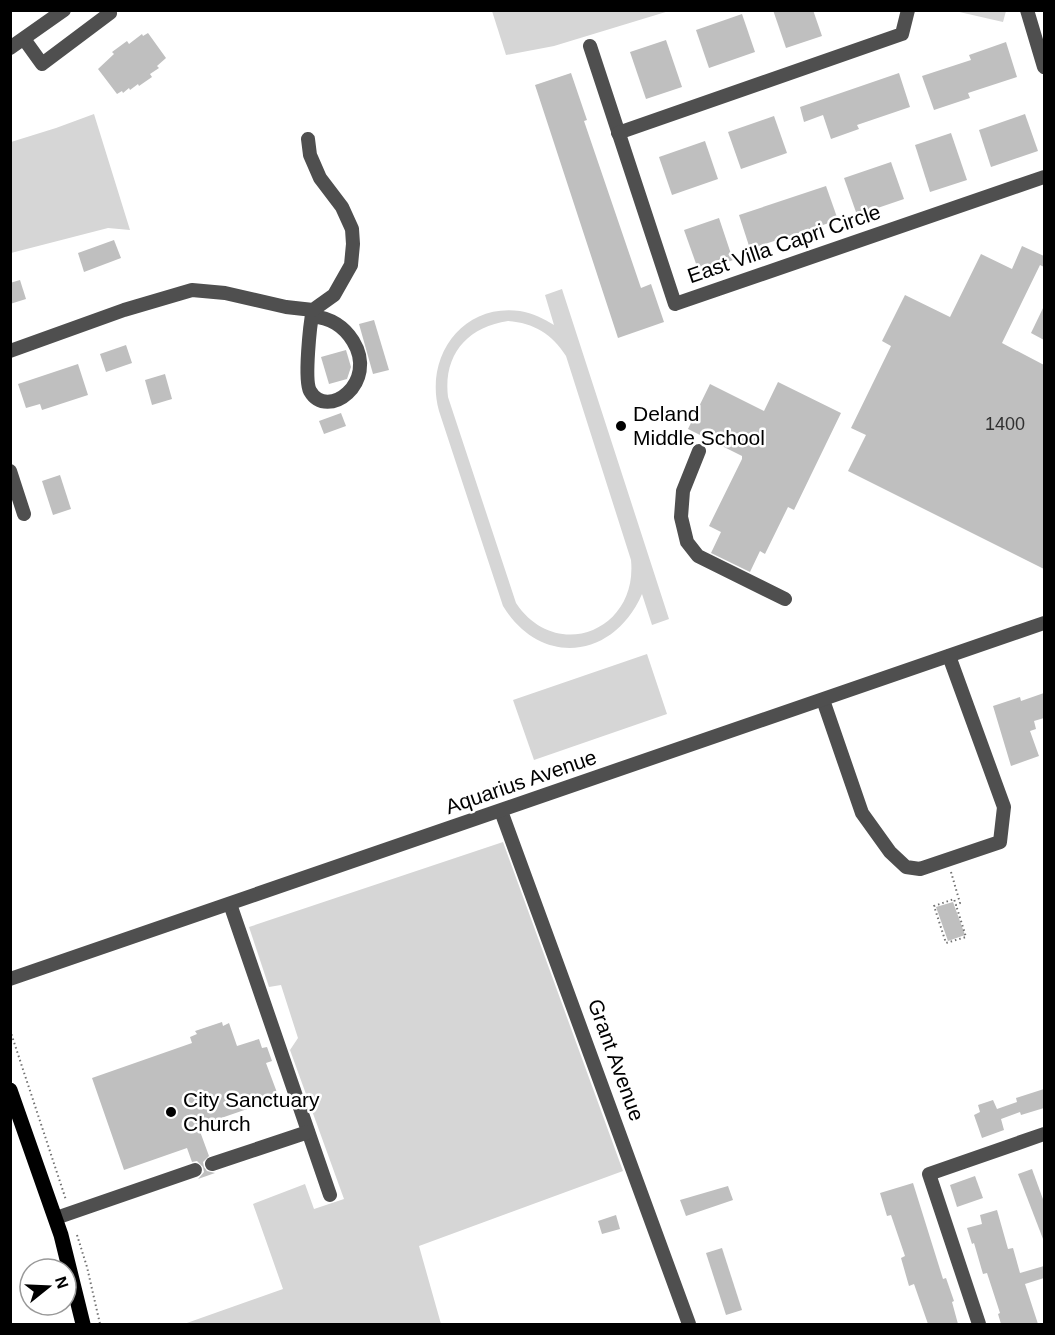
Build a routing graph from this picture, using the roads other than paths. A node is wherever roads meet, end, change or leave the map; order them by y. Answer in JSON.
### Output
{"nodes":[{"id":1,"x":64,"y":10,"type":"edge"},
{"id":2,"x":109,"y":10,"type":"edge"},
{"id":3,"x":908,"y":10,"type":"edge"},
{"id":4,"x":1027,"y":10,"type":"edge"},
{"id":5,"x":24,"y":39,"type":"junction"},
{"id":6,"x":590,"y":46,"type":"dead end"},
{"id":7,"x":10,"y":48,"type":"edge"},
{"id":8,"x":1044,"y":67,"type":"edge"},
{"id":9,"x":618,"y":133,"type":"junction"},
{"id":10,"x":308,"y":139,"type":"dead end"},
{"id":11,"x":1044,"y":177,"type":"edge"},
{"id":12,"x":313,"y":313,"type":"junction"},
{"id":13,"x":10,"y":351,"type":"edge"},
{"id":14,"x":699,"y":451,"type":"dead end"},
{"id":15,"x":10,"y":471,"type":"edge"},
{"id":16,"x":24,"y":514,"type":"dead end"},
{"id":17,"x":785,"y":599,"type":"dead end"},
{"id":18,"x":1044,"y":623,"type":"edge"},
{"id":19,"x":949,"y":656,"type":"junction"},
{"id":20,"x":823,"y":700,"type":"junction"},
{"id":21,"x":501,"y":811,"type":"junction"},
{"id":22,"x":230,"y":904,"type":"junction"},
{"id":23,"x":10,"y":979,"type":"edge"},
{"id":24,"x":10,"y":1090,"type":"edge"},
{"id":25,"x":308,"y":1132,"type":"junction"},
{"id":26,"x":1044,"y":1134,"type":"edge"},
{"id":27,"x":212,"y":1164,"type":"dead end"},
{"id":28,"x":195,"y":1170,"type":"dead end"},
{"id":29,"x":330,"y":1195,"type":"dead end"},
{"id":30,"x":56,"y":1218,"type":"junction"},
{"id":31,"x":83,"y":1324,"type":"edge"},
{"id":32,"x":689,"y":1324,"type":"edge"},
{"id":33,"x":979,"y":1324,"type":"edge"}],
"edges":[{"from":1,"to":5,"type":"street"},
{"from":2,"to":5,"type":"street"},
{"from":3,"to":9,"type":"street"},
{"from":4,"to":8,"type":"street"},
{"from":5,"to":7,"type":"street"},
{"from":6,"to":9,"type":"street","name":"East Villa Capri Circle"},
{"from":9,"to":11,"type":"street","name":"East Villa Capri Circle"},
{"from":10,"to":12,"type":"street"},
{"from":12,"to":12,"type":"street"},
{"from":12,"to":13,"type":"street"},
{"from":14,"to":17,"type":"street"},
{"from":15,"to":16,"type":"street"},
{"from":18,"to":19,"type":"street","name":"Aquarius Avenue"},
{"from":19,"to":20,"type":"street","name":"Aquarius Avenue"},
{"from":19,"to":20,"type":"street"},
{"from":20,"to":21,"type":"street","name":"Aquarius Avenue"},
{"from":21,"to":22,"type":"street","name":"Aquarius Avenue"},
{"from":21,"to":32,"type":"street","name":"Grant Avenue"},
{"from":22,"to":23,"type":"street","name":"Aquarius Avenue"},
{"from":22,"to":25,"type":"street"},
{"from":24,"to":30,"type":"main road"},
{"from":25,"to":27,"type":"street"},
{"from":25,"to":29,"type":"street"},
{"from":26,"to":33,"type":"street"},
{"from":28,"to":30,"type":"street"},
{"from":30,"to":31,"type":"main road"}]}
